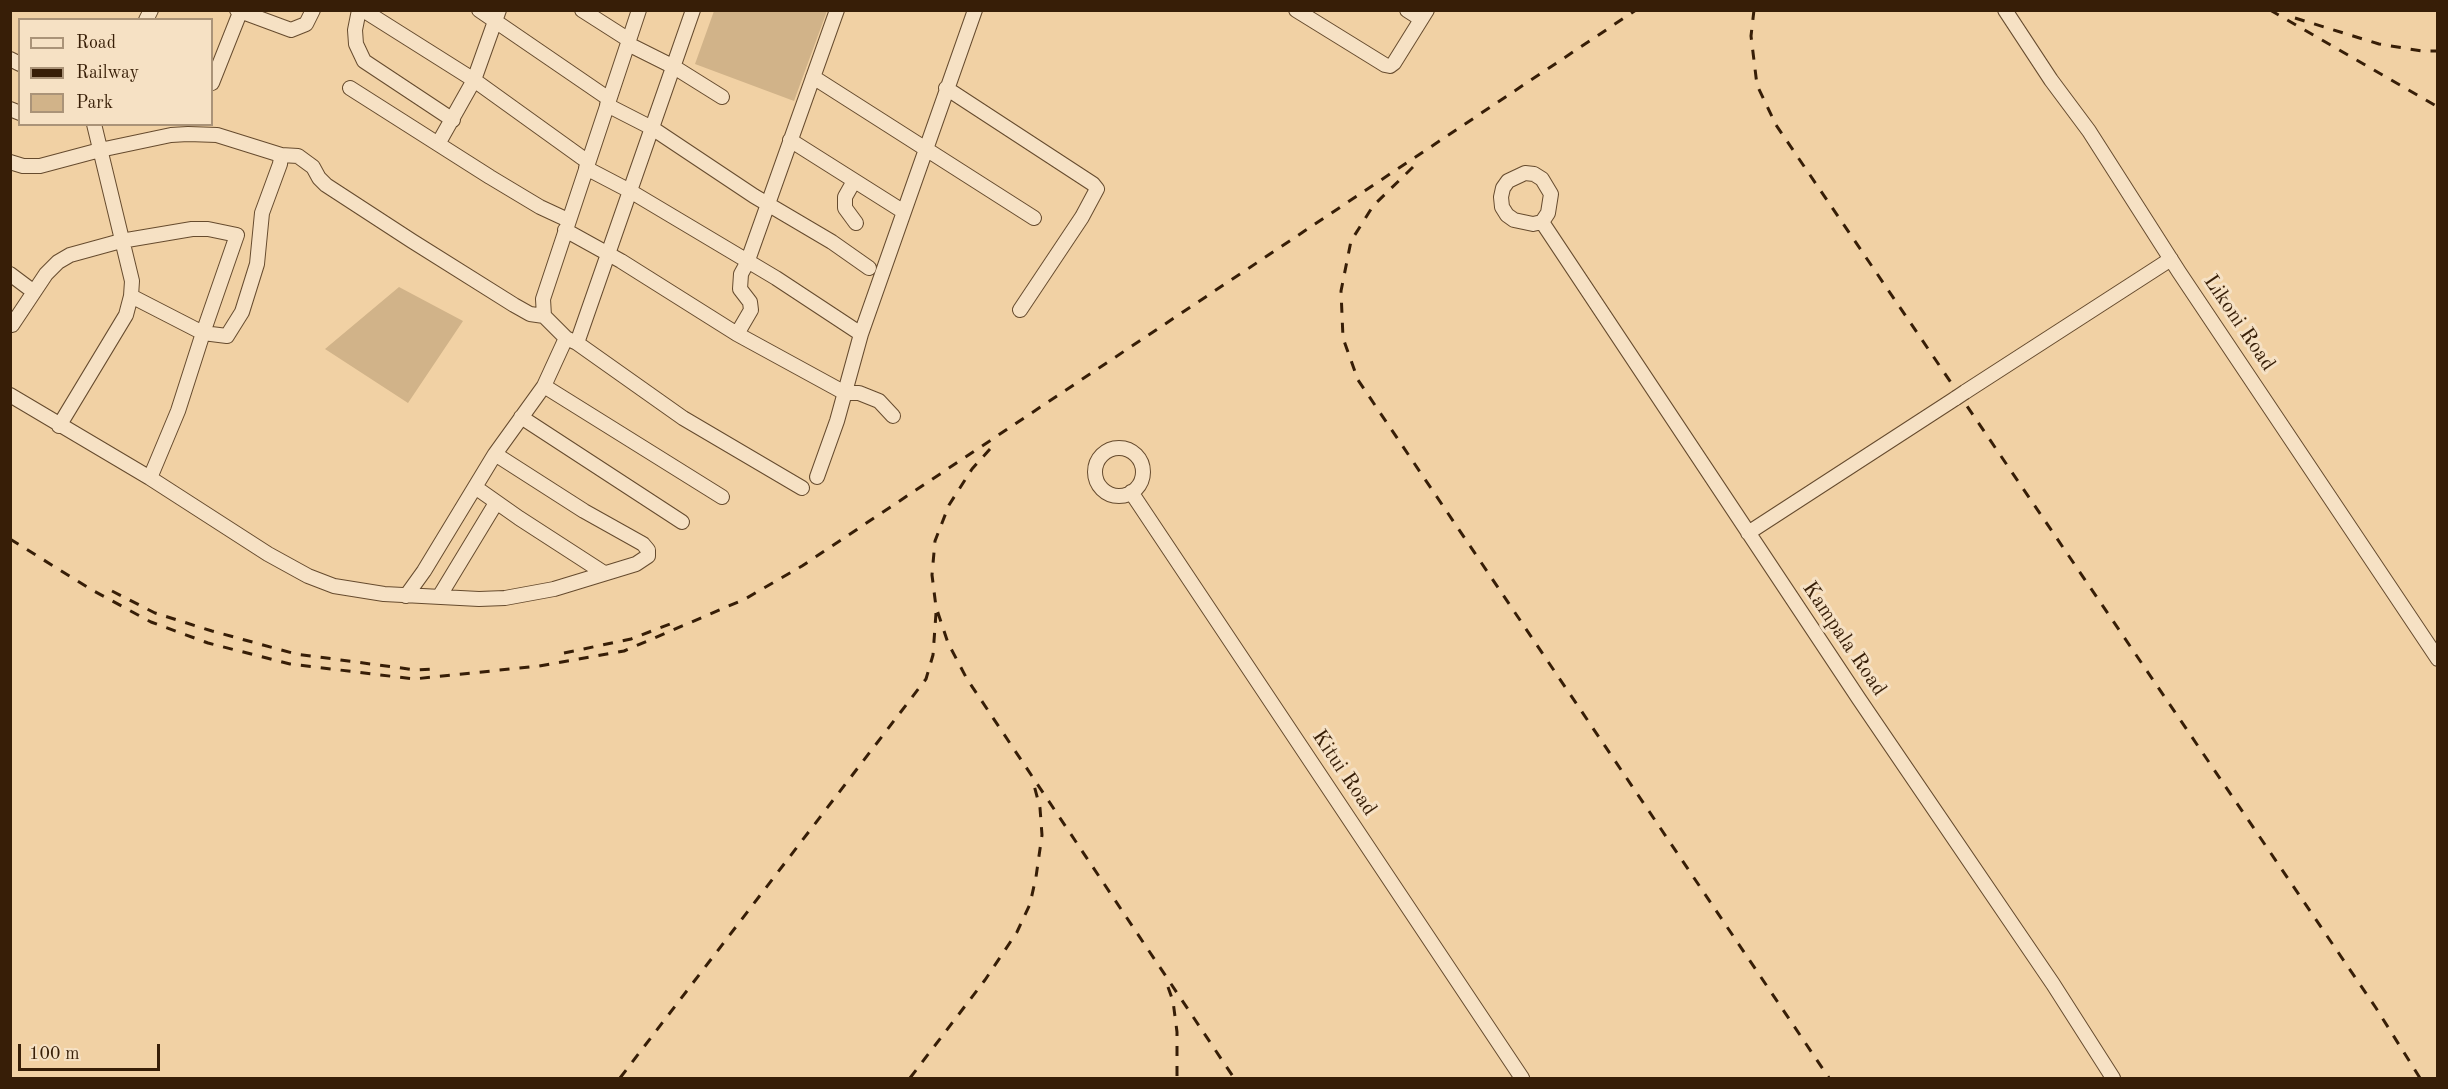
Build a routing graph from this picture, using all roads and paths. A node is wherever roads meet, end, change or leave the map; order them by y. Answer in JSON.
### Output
{"nodes":[{"id":1,"x":313,"y":10,"type":"edge"},
{"id":2,"x":361,"y":10,"type":"edge"},
{"id":3,"x":479,"y":10,"type":"edge"},
{"id":4,"x":582,"y":10,"type":"edge"},
{"id":5,"x":639,"y":10,"type":"edge"},
{"id":6,"x":693,"y":10,"type":"edge"},
{"id":7,"x":837,"y":10,"type":"edge"},
{"id":8,"x":975,"y":10,"type":"edge"},
{"id":9,"x":1407,"y":10,"type":"edge"},
{"id":10,"x":2007,"y":10,"type":"edge"},
{"id":11,"x":239,"y":11,"type":"edge"},
{"id":12,"x":1301,"y":12,"type":"edge"},
{"id":13,"x":497,"y":15,"type":"edge"},
{"id":14,"x":1424,"y":15,"type":"edge"},
{"id":15,"x":628,"y":42,"type":"junction"},
{"id":16,"x":674,"y":67,"type":"junction"},
{"id":17,"x":813,"y":77,"type":"junction"},
{"id":18,"x":213,"y":80,"type":"edge"},
{"id":19,"x":474,"y":80,"type":"junction"},
{"id":20,"x":350,"y":88,"type":"dead end"},
{"id":21,"x":946,"y":88,"type":"junction"},
{"id":22,"x":722,"y":97,"type":"dead end"},
{"id":23,"x":608,"y":102,"type":"junction"},
{"id":24,"x":453,"y":120,"type":"junction"},
{"id":25,"x":94,"y":126,"type":"edge"},
{"id":26,"x":652,"y":128,"type":"junction"},
{"id":27,"x":202,"y":130,"type":"edge"},
{"id":28,"x":790,"y":140,"type":"junction"},
{"id":29,"x":438,"y":144,"type":"junction"},
{"id":30,"x":926,"y":148,"type":"junction"},
{"id":31,"x":100,"y":150,"type":"junction"},
{"id":32,"x":281,"y":155,"type":"junction"},
{"id":33,"x":12,"y":164,"type":"edge"},
{"id":34,"x":587,"y":165,"type":"junction"},
{"id":35,"x":854,"y":181,"type":"junction"},
{"id":36,"x":630,"y":191,"type":"junction"},
{"id":37,"x":767,"y":203,"type":"junction"},
{"id":38,"x":904,"y":212,"type":"junction"},
{"id":39,"x":1034,"y":218,"type":"dead end"},
{"id":40,"x":1542,"y":222,"type":"dead end"},
{"id":41,"x":856,"y":223,"type":"dead end"},
{"id":42,"x":567,"y":225,"type":"junction"},
{"id":43,"x":121,"y":241,"type":"junction"},
{"id":44,"x":607,"y":253,"type":"junction"},
{"id":45,"x":2171,"y":259,"type":"junction"},
{"id":46,"x":747,"y":263,"type":"junction"},
{"id":47,"x":869,"y":268,"type":"dead end"},
{"id":48,"x":10,"y":274,"type":"edge"},
{"id":49,"x":34,"y":292,"type":"junction"},
{"id":50,"x":131,"y":296,"type":"junction"},
{"id":51,"x":1020,"y":310,"type":"dead end"},
{"id":52,"x":544,"y":316,"type":"junction"},
{"id":53,"x":12,"y":325,"type":"edge"},
{"id":54,"x":204,"y":333,"type":"junction"},
{"id":55,"x":737,"y":334,"type":"junction"},
{"id":56,"x":861,"y":334,"type":"junction"},
{"id":57,"x":571,"y":340,"type":"junction"},
{"id":58,"x":544,"y":386,"type":"junction"},
{"id":59,"x":845,"y":393,"type":"junction"},
{"id":60,"x":10,"y":395,"type":"edge"},
{"id":61,"x":893,"y":416,"type":"dead end"},
{"id":62,"x":521,"y":417,"type":"junction"},
{"id":63,"x":59,"y":426,"type":"junction"},
{"id":64,"x":495,"y":454,"type":"junction"},
{"id":65,"x":817,"y":477,"type":"dead end"},
{"id":66,"x":150,"y":478,"type":"junction"},
{"id":67,"x":475,"y":487,"type":"junction"},
{"id":68,"x":802,"y":488,"type":"dead end"},
{"id":69,"x":1131,"y":492,"type":"dead end"},
{"id":70,"x":2330,"y":494,"type":"junction"},
{"id":71,"x":722,"y":497,"type":"dead end"},
{"id":72,"x":496,"y":503,"type":"junction"},
{"id":73,"x":682,"y":522,"type":"dead end"},
{"id":74,"x":1748,"y":533,"type":"junction"},
{"id":75,"x":604,"y":573,"type":"junction"},
{"id":76,"x":406,"y":596,"type":"junction"},
{"id":77,"x":439,"y":597,"type":"junction"},
{"id":78,"x":2438,"y":652,"type":"edge"},
{"id":79,"x":2438,"y":659,"type":"edge"},
{"id":80,"x":1522,"y":1078,"type":"edge"},
{"id":81,"x":2113,"y":1078,"type":"edge"}],
"edges":[{"from":1,"to":11,"type":"street"},
{"from":2,"to":19,"type":"street"},
{"from":2,"to":24,"type":"street"},
{"from":3,"to":13,"type":"street"},
{"from":4,"to":15,"type":"street"},
{"from":5,"to":15,"type":"street"},
{"from":6,"to":16,"type":"street"},
{"from":7,"to":17,"type":"street"},
{"from":8,"to":21,"type":"street"},
{"from":9,"to":14,"type":"street"},
{"from":10,"to":45,"type":"street","name":"Likoni Road"},
{"from":10,"to":70,"type":"street","name":"Likoni Road"},
{"from":11,"to":18,"type":"street"},
{"from":12,"to":14,"type":"street"},
{"from":13,"to":19,"type":"street"},
{"from":13,"to":23,"type":"street"},
{"from":15,"to":16,"type":"street"},
{"from":15,"to":23,"type":"street"},
{"from":16,"to":22,"type":"street"},
{"from":16,"to":26,"type":"street"},
{"from":17,"to":28,"type":"street"},
{"from":17,"to":30,"type":"street"},
{"from":19,"to":24,"type":"street"},
{"from":19,"to":34,"type":"street"},
{"from":20,"to":29,"type":"street"},
{"from":21,"to":30,"type":"street"},
{"from":21,"to":51,"type":"street"},
{"from":23,"to":26,"type":"street"},
{"from":23,"to":34,"type":"street"},
{"from":24,"to":29,"type":"street"},
{"from":25,"to":31,"type":"street"},
{"from":26,"to":36,"type":"street"},
{"from":26,"to":37,"type":"street"},
{"from":27,"to":31,"type":"street"},
{"from":27,"to":32,"type":"street"},
{"from":28,"to":35,"type":"street"},
{"from":28,"to":37,"type":"street"},
{"from":29,"to":42,"type":"street"},
{"from":30,"to":38,"type":"street"},
{"from":30,"to":39,"type":"street"},
{"from":31,"to":33,"type":"street"},
{"from":31,"to":43,"type":"street"},
{"from":32,"to":52,"type":"street"},
{"from":32,"to":54,"type":"street"},
{"from":34,"to":36,"type":"street"},
{"from":34,"to":42,"type":"street"},
{"from":35,"to":38,"type":"street"},
{"from":35,"to":41,"type":"street"},
{"from":36,"to":44,"type":"street"},
{"from":36,"to":46,"type":"street"},
{"from":37,"to":46,"type":"street"},
{"from":37,"to":47,"type":"street"},
{"from":38,"to":56,"type":"street"},
{"from":40,"to":74,"type":"street","name":"Kampala Road"},
{"from":42,"to":44,"type":"street"},
{"from":42,"to":52,"type":"street"},
{"from":43,"to":49,"type":"street"},
{"from":43,"to":50,"type":"street"},
{"from":43,"to":54,"type":"street"},
{"from":44,"to":55,"type":"street"},
{"from":44,"to":57,"type":"street"},
{"from":45,"to":70,"type":"street","name":"Likoni Road"},
{"from":45,"to":74,"type":"street"},
{"from":46,"to":55,"type":"street"},
{"from":46,"to":56,"type":"street"},
{"from":48,"to":49,"type":"street"},
{"from":49,"to":53,"type":"street"},
{"from":50,"to":54,"type":"street"},
{"from":50,"to":63,"type":"street"},
{"from":52,"to":57,"type":"street"},
{"from":54,"to":66,"type":"street"},
{"from":55,"to":59,"type":"street"},
{"from":56,"to":59,"type":"street"},
{"from":57,"to":58,"type":"street"},
{"from":57,"to":68,"type":"street"},
{"from":58,"to":62,"type":"street"},
{"from":58,"to":71,"type":"street"},
{"from":59,"to":61,"type":"street"},
{"from":59,"to":65,"type":"street"},
{"from":60,"to":63,"type":"street"},
{"from":62,"to":64,"type":"street"},
{"from":62,"to":73,"type":"street"},
{"from":63,"to":66,"type":"street"},
{"from":64,"to":67,"type":"street"},
{"from":64,"to":75,"type":"street"},
{"from":66,"to":76,"type":"street"},
{"from":67,"to":72,"type":"street"},
{"from":67,"to":76,"type":"street"},
{"from":69,"to":80,"type":"street","name":"Kitui Road"},
{"from":70,"to":78,"type":"street","name":"Likoni Road"},
{"from":70,"to":79,"type":"street","name":"Likoni Road"},
{"from":72,"to":75,"type":"street"},
{"from":72,"to":77,"type":"street"},
{"from":74,"to":81,"type":"street","name":"Kampala Road"},
{"from":75,"to":77,"type":"street"},
{"from":76,"to":77,"type":"street"}]}
